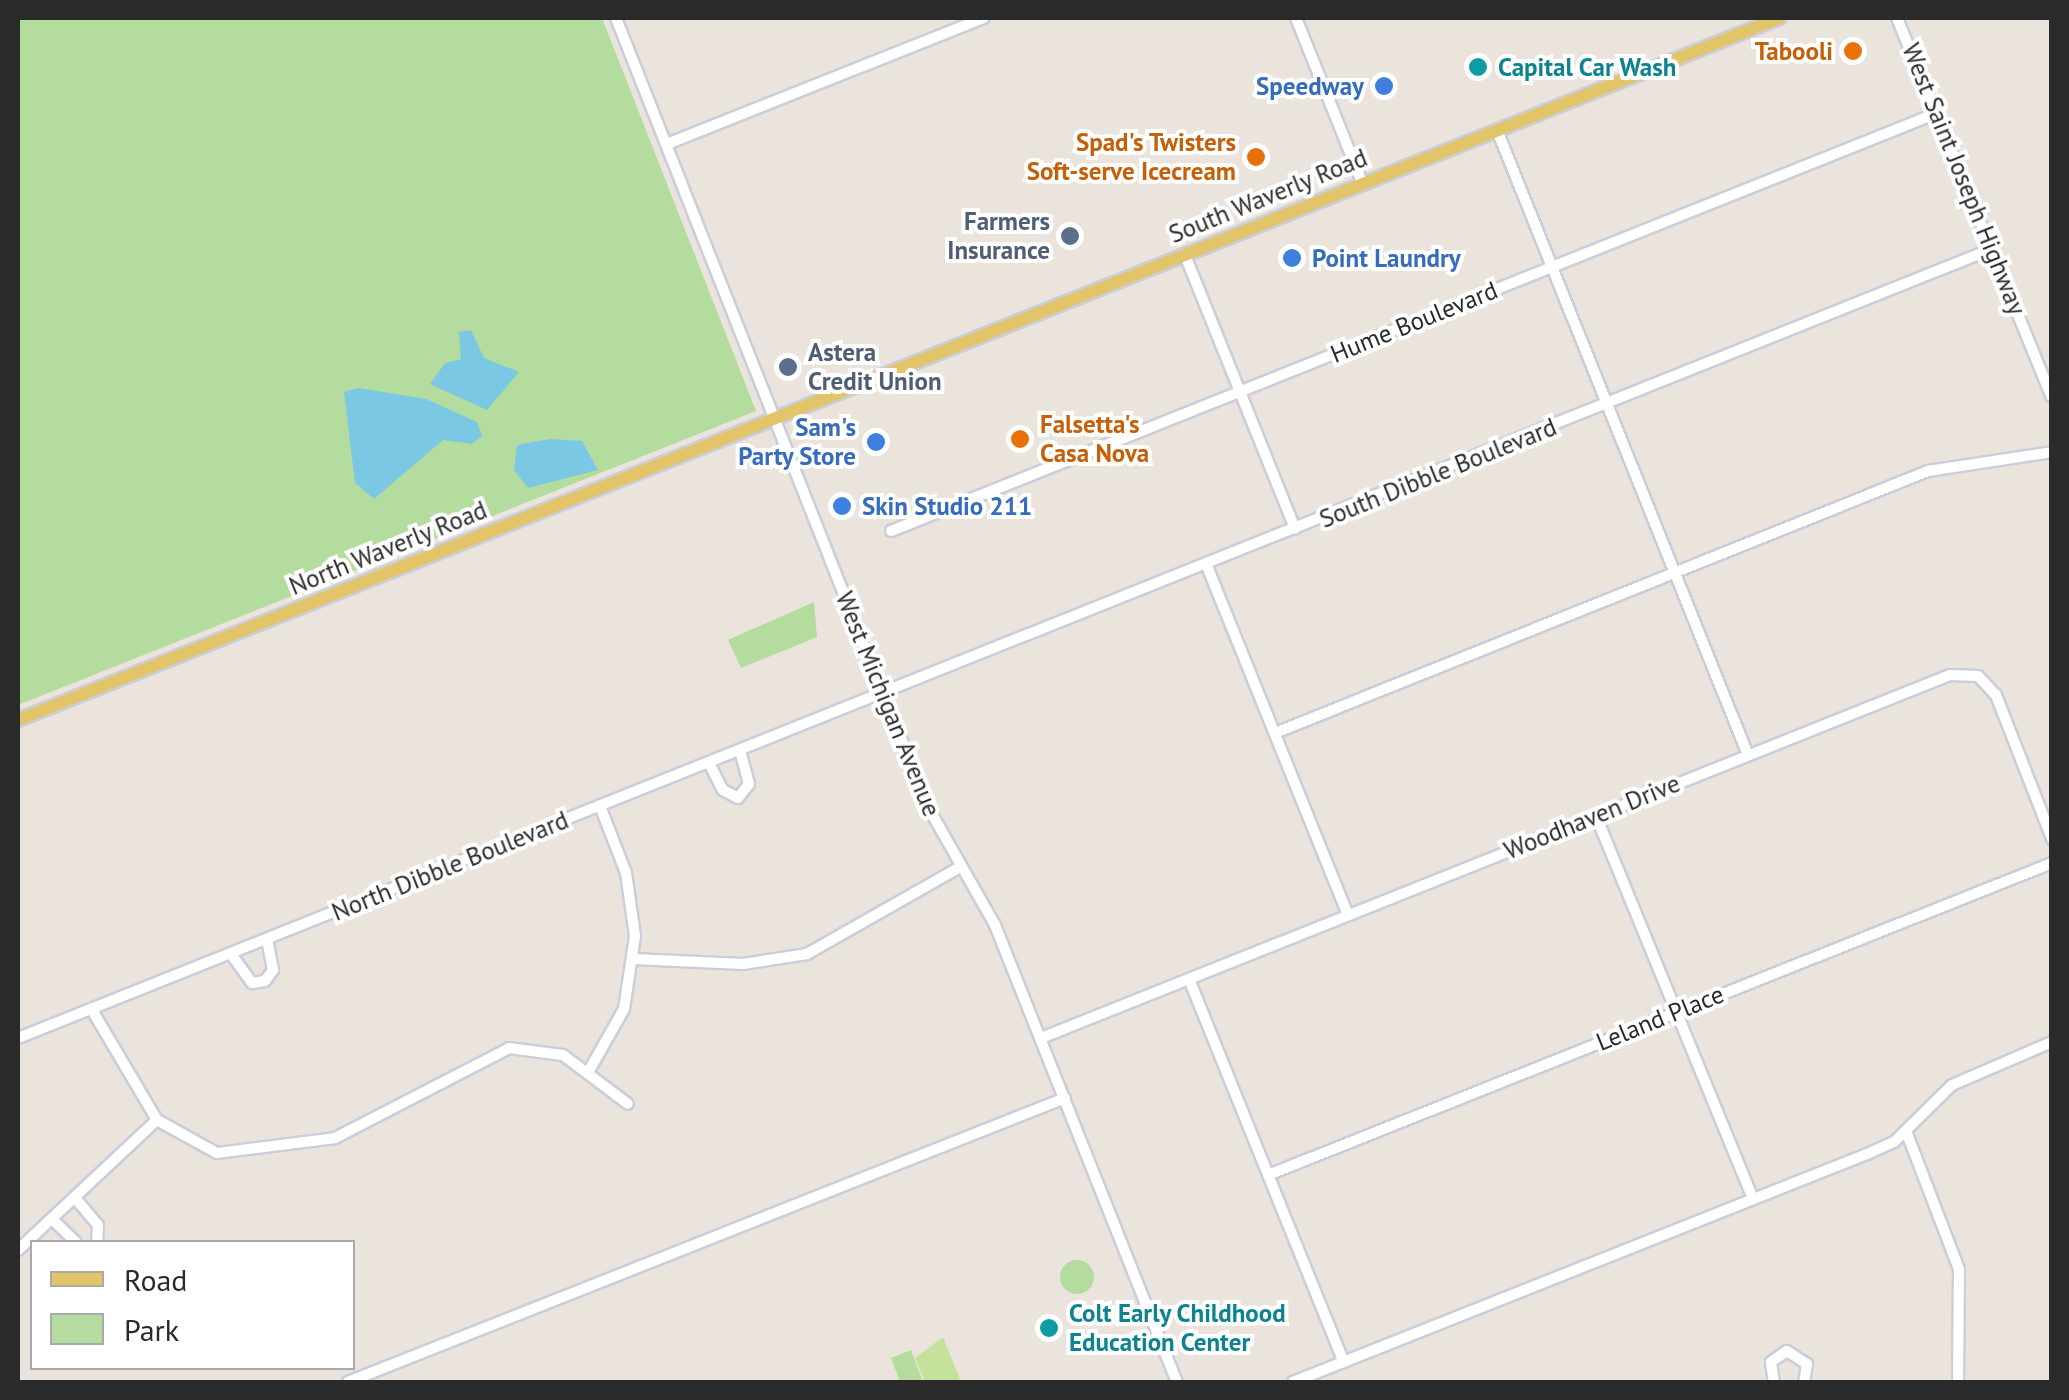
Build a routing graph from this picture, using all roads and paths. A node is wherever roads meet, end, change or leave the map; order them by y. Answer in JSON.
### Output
{"nodes":[{"id":1,"x":616,"y":18,"type":"edge"},
{"id":2,"x":984,"y":18,"type":"edge"},
{"id":3,"x":1296,"y":18,"type":"edge"},
{"id":4,"x":1778,"y":18,"type":"edge"},
{"id":5,"x":1898,"y":18,"type":"edge"},
{"id":6,"x":1937,"y":113,"type":"junction"},
{"id":7,"x":1496,"y":130,"type":"junction"},
{"id":8,"x":667,"y":144,"type":"junction"},
{"id":9,"x":1362,"y":182,"type":"junction"},
{"id":10,"x":1992,"y":250,"type":"junction"},
{"id":11,"x":1185,"y":255,"type":"junction"},
{"id":12,"x":1552,"y":267,"type":"junction"},
{"id":13,"x":1240,"y":392,"type":"junction"},
{"id":14,"x":2052,"y":397,"type":"edge"},
{"id":15,"x":1607,"y":406,"type":"junction"},
{"id":16,"x":776,"y":420,"type":"junction"},
{"id":17,"x":2052,"y":452,"type":"edge"},
{"id":18,"x":1295,"y":529,"type":"junction"},
{"id":19,"x":891,"y":532,"type":"dead end"},
{"id":20,"x":1206,"y":566,"type":"junction"},
{"id":21,"x":1675,"y":573,"type":"junction"},
{"id":22,"x":884,"y":695,"type":"junction"},
{"id":23,"x":18,"y":720,"type":"edge"},
{"id":24,"x":1275,"y":733,"type":"junction"},
{"id":25,"x":740,"y":750,"type":"junction"},
{"id":26,"x":1748,"y":755,"type":"junction"},
{"id":27,"x":709,"y":762,"type":"junction"},
{"id":28,"x":600,"y":806,"type":"junction"},
{"id":29,"x":1596,"y":816,"type":"junction"},
{"id":30,"x":2052,"y":839,"type":"edge"},
{"id":31,"x":2052,"y":862,"type":"edge"},
{"id":32,"x":960,"y":867,"type":"junction"},
{"id":33,"x":1348,"y":914,"type":"junction"},
{"id":34,"x":268,"y":940,"type":"junction"},
{"id":35,"x":231,"y":954,"type":"junction"},
{"id":36,"x":634,"y":958,"type":"junction"},
{"id":37,"x":1189,"y":979,"type":"junction"},
{"id":38,"x":92,"y":1010,"type":"junction"},
{"id":39,"x":1676,"y":1012,"type":"junction"},
{"id":40,"x":18,"y":1038,"type":"edge"},
{"id":41,"x":1041,"y":1038,"type":"junction"},
{"id":42,"x":2052,"y":1042,"type":"edge"},
{"id":43,"x":590,"y":1070,"type":"junction"},
{"id":44,"x":1065,"y":1098,"type":"junction"},
{"id":45,"x":628,"y":1104,"type":"dead end"},
{"id":46,"x":156,"y":1120,"type":"junction"},
{"id":47,"x":1906,"y":1131,"type":"junction"},
{"id":48,"x":1268,"y":1174,"type":"junction"},
{"id":49,"x":76,"y":1199,"type":"junction"},
{"id":50,"x":1753,"y":1199,"type":"junction"},
{"id":51,"x":54,"y":1220,"type":"junction"},
{"id":52,"x":74,"y":1240,"type":"edge"},
{"id":53,"x":97,"y":1240,"type":"edge"},
{"id":54,"x":18,"y":1250,"type":"edge"},
{"id":55,"x":1344,"y":1362,"type":"junction"},
{"id":56,"x":348,"y":1382,"type":"edge"},
{"id":57,"x":1176,"y":1382,"type":"edge"},
{"id":58,"x":1293,"y":1382,"type":"edge"},
{"id":59,"x":1771,"y":1382,"type":"edge"},
{"id":60,"x":1804,"y":1382,"type":"edge"},
{"id":61,"x":1958,"y":1382,"type":"edge"}],
"edges":[{"from":1,"to":8,"type":"street","name":"West Michigan Avenue"},
{"from":2,"to":8,"type":"street"},
{"from":3,"to":9,"type":"street"},
{"from":4,"to":7,"type":"main road","name":"South Waverly Road"},
{"from":5,"to":6,"type":"street","name":"West Saint Joseph Highway"},
{"from":6,"to":10,"type":"street","name":"West Saint Joseph Highway"},
{"from":6,"to":12,"type":"street","name":"Hume Boulevard"},
{"from":7,"to":9,"type":"main road","name":"South Waverly Road"},
{"from":7,"to":12,"type":"street"},
{"from":8,"to":16,"type":"street","name":"West Michigan Avenue"},
{"from":9,"to":11,"type":"main road","name":"South Waverly Road"},
{"from":10,"to":14,"type":"street","name":"West Saint Joseph Highway"},
{"from":10,"to":15,"type":"street","name":"South Dibble Boulevard"},
{"from":11,"to":13,"type":"street"},
{"from":11,"to":16,"type":"main road","name":"South Waverly Road"},
{"from":12,"to":13,"type":"street","name":"Hume Boulevard"},
{"from":12,"to":15,"type":"street"},
{"from":13,"to":18,"type":"street"},
{"from":13,"to":19,"type":"street","name":"Hume Boulevard"},
{"from":15,"to":18,"type":"street","name":"South Dibble Boulevard"},
{"from":15,"to":21,"type":"street"},
{"from":16,"to":22,"type":"street","name":"West Michigan Avenue"},
{"from":16,"to":23,"type":"main road","name":"North Waverly Road"},
{"from":17,"to":21,"type":"street"},
{"from":18,"to":20,"type":"street","name":"South Dibble Boulevard"},
{"from":20,"to":22,"type":"street","name":"South Dibble Boulevard"},
{"from":20,"to":24,"type":"street"},
{"from":21,"to":24,"type":"street"},
{"from":21,"to":26,"type":"street"},
{"from":22,"to":25,"type":"street","name":"North Dibble Boulevard"},
{"from":22,"to":32,"type":"street","name":"West Michigan Avenue"},
{"from":24,"to":33,"type":"street"},
{"from":25,"to":27,"type":"street","name":"North Dibble Boulevard"},
{"from":25,"to":27,"type":"street"},
{"from":26,"to":29,"type":"street","name":"Woodhaven Drive"},
{"from":26,"to":30,"type":"street","name":"Woodhaven Drive"},
{"from":27,"to":28,"type":"street","name":"North Dibble Boulevard"},
{"from":28,"to":34,"type":"street","name":"North Dibble Boulevard"},
{"from":28,"to":36,"type":"street"},
{"from":29,"to":33,"type":"street","name":"Woodhaven Drive"},
{"from":29,"to":39,"type":"street"},
{"from":31,"to":39,"type":"street","name":"Leland Place"},
{"from":32,"to":36,"type":"street"},
{"from":32,"to":41,"type":"street","name":"West Michigan Avenue"},
{"from":33,"to":37,"type":"street","name":"Woodhaven Drive"},
{"from":34,"to":35,"type":"street","name":"North Dibble Boulevard"},
{"from":34,"to":35,"type":"street"},
{"from":35,"to":38,"type":"street","name":"North Dibble Boulevard"},
{"from":36,"to":43,"type":"street"},
{"from":37,"to":41,"type":"street","name":"Woodhaven Drive"},
{"from":37,"to":48,"type":"street"},
{"from":38,"to":40,"type":"street","name":"North Dibble Boulevard"},
{"from":38,"to":46,"type":"street"},
{"from":39,"to":48,"type":"street","name":"Leland Place"},
{"from":39,"to":50,"type":"street"},
{"from":41,"to":44,"type":"street","name":"West Michigan Avenue"},
{"from":42,"to":47,"type":"street"},
{"from":43,"to":45,"type":"street"},
{"from":43,"to":46,"type":"street"},
{"from":44,"to":56,"type":"street"},
{"from":44,"to":57,"type":"street","name":"West Michigan Avenue"},
{"from":46,"to":49,"type":"street"},
{"from":47,"to":50,"type":"street"},
{"from":47,"to":61,"type":"street"},
{"from":48,"to":55,"type":"street"},
{"from":49,"to":51,"type":"street"},
{"from":49,"to":53,"type":"street"},
{"from":50,"to":55,"type":"street"},
{"from":51,"to":52,"type":"street"},
{"from":51,"to":54,"type":"street"},
{"from":55,"to":58,"type":"street"},
{"from":59,"to":60,"type":"street"}]}
